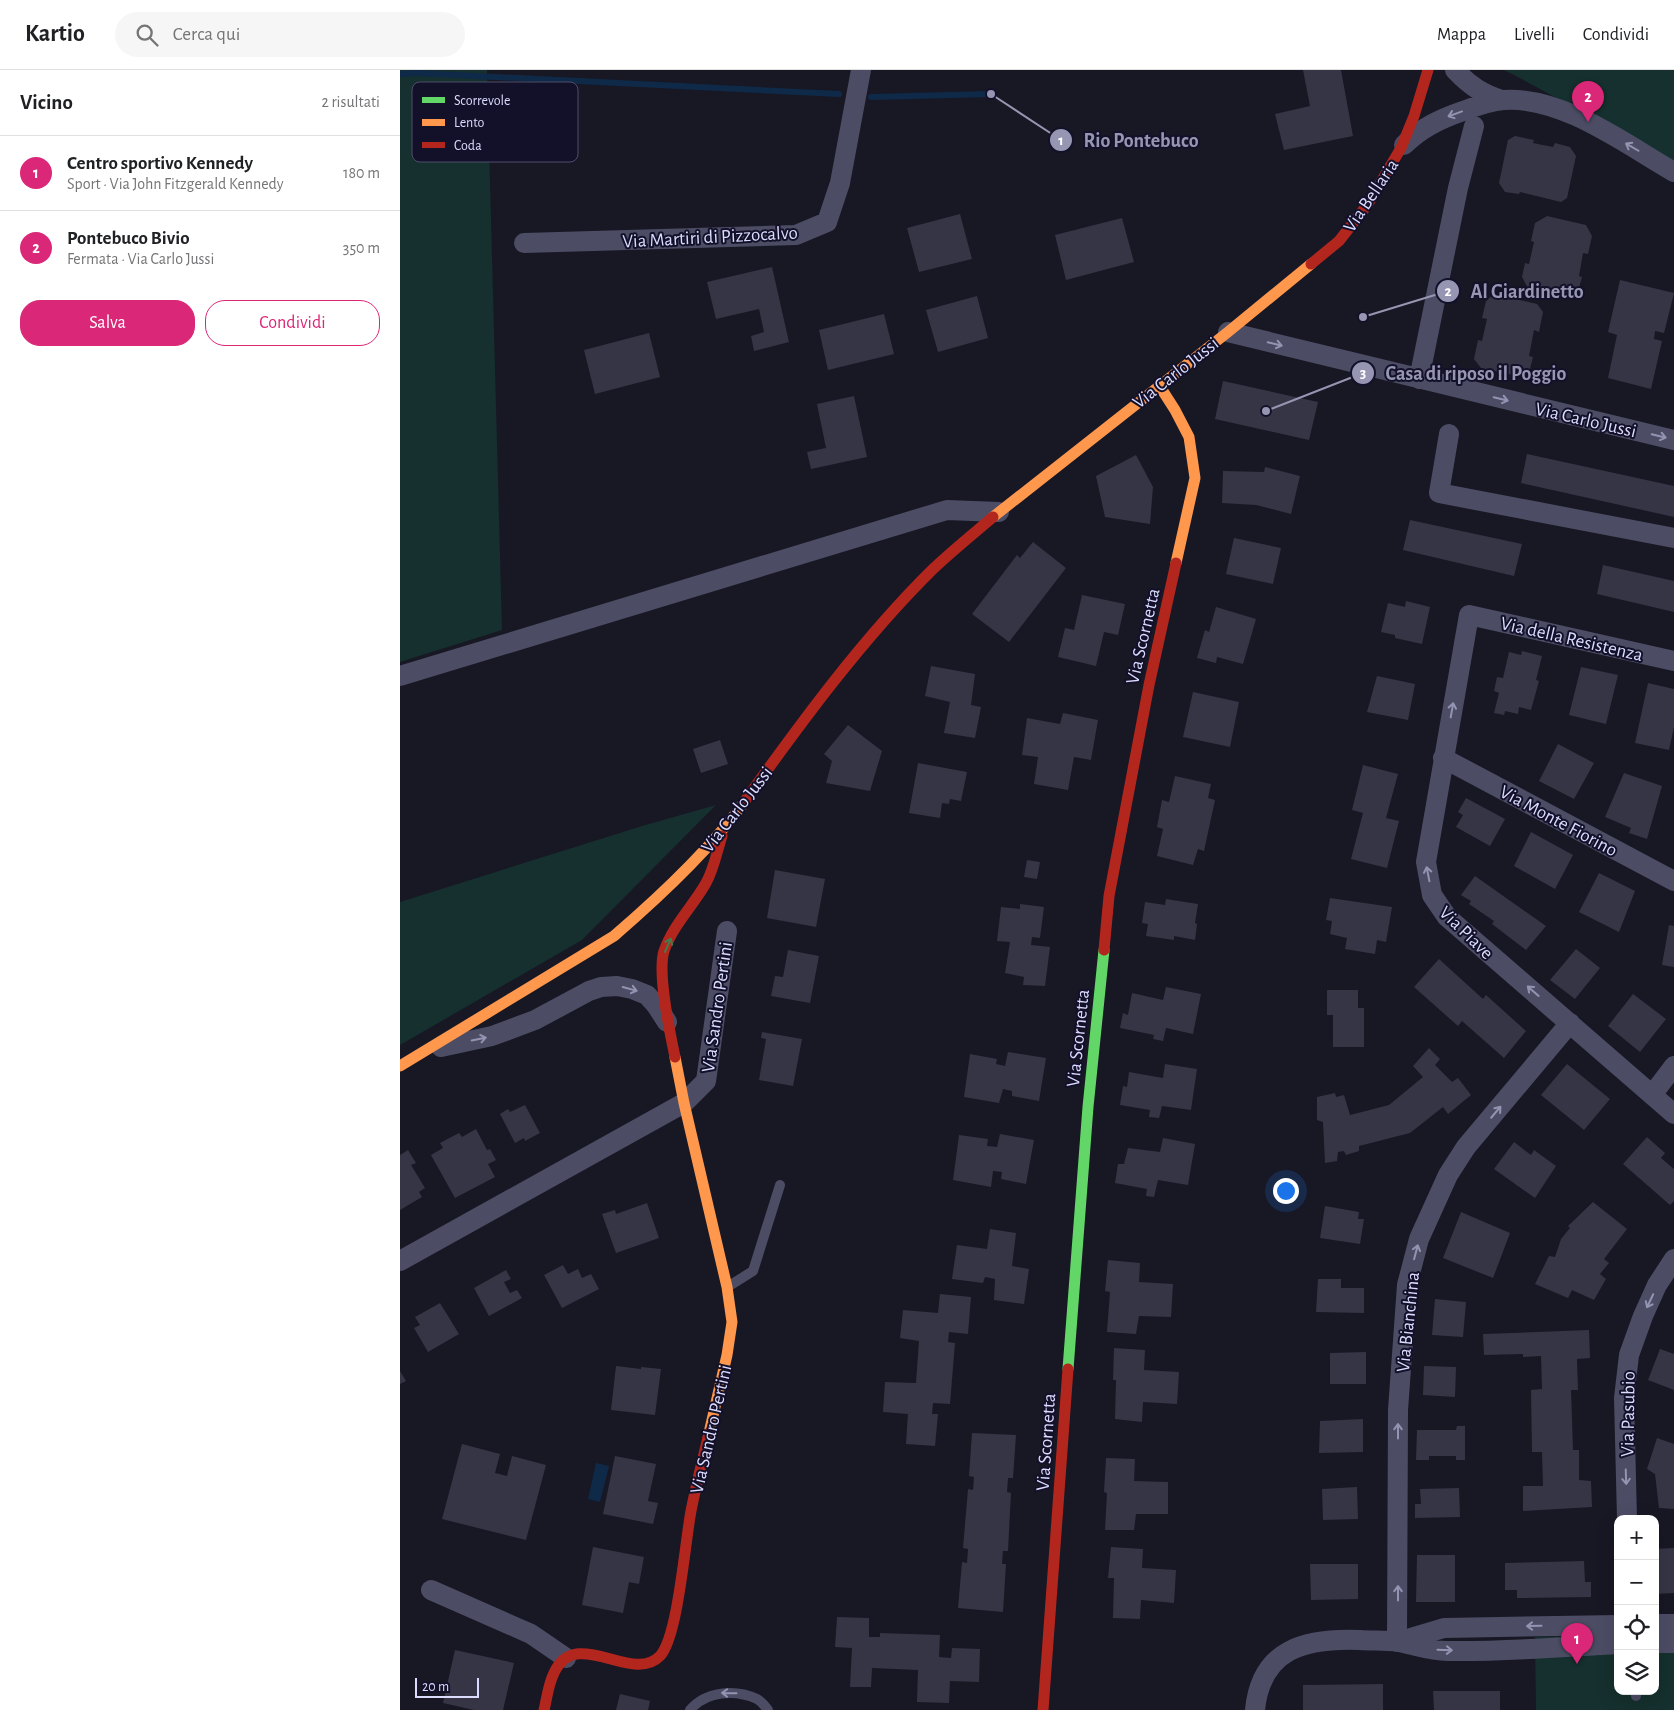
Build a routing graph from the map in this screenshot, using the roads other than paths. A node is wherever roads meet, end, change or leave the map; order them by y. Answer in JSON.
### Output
{"nodes":[{"id":1,"x":861,"y":70,"type":"edge"},
{"id":2,"x":1428,"y":70,"type":"edge"},
{"id":3,"x":1456,"y":70,"type":"edge"},
{"id":4,"x":1502,"y":100,"type":"junction"},
{"id":5,"x":1474,"y":126,"type":"dead end"},
{"id":6,"x":1401,"y":148,"type":"junction"},
{"id":7,"x":1674,"y":172,"type":"edge"},
{"id":8,"x":524,"y":244,"type":"dead end"},
{"id":9,"x":1228,"y":332,"type":"junction"},
{"id":10,"x":1419,"y":379,"type":"junction"},
{"id":11,"x":1159,"y":385,"type":"junction"},
{"id":12,"x":1449,"y":434,"type":"dead end"},
{"id":13,"x":1674,"y":440,"type":"edge"},
{"id":14,"x":999,"y":512,"type":"junction"},
{"id":15,"x":1674,"y":538,"type":"edge"},
{"id":16,"x":1469,"y":615,"type":"joint"},
{"id":17,"x":1674,"y":661,"type":"edge"},
{"id":18,"x":400,"y":676,"type":"edge"},
{"id":19,"x":1443,"y":758,"type":"junction"},
{"id":20,"x":724,"y":830,"type":"junction"},
{"id":21,"x":1674,"y":881,"type":"edge"},
{"id":22,"x":727,"y":931,"type":"dead end"},
{"id":23,"x":1570,"y":1023,"type":"junction"},
{"id":24,"x":669,"y":1028,"type":"junction"},
{"id":25,"x":432,"y":1048,"type":"junction"},
{"id":26,"x":400,"y":1066,"type":"edge"},
{"id":27,"x":1674,"y":1066,"type":"edge"},
{"id":28,"x":1652,"y":1095,"type":"junction"},
{"id":29,"x":684,"y":1103,"type":"junction"},
{"id":30,"x":1674,"y":1114,"type":"edge"},
{"id":31,"x":780,"y":1185,"type":"dead end"},
{"id":32,"x":1674,"y":1259,"type":"edge"},
{"id":33,"x":400,"y":1261,"type":"edge"},
{"id":34,"x":727,"y":1288,"type":"junction"},
{"id":35,"x":1627,"y":1515,"type":"edge"},
{"id":36,"x":431,"y":1590,"type":"dead end"},
{"id":37,"x":1659,"y":1624,"type":"edge"},
{"id":38,"x":1674,"y":1624,"type":"edge"},
{"id":39,"x":1614,"y":1625,"type":"edge"},
{"id":40,"x":1397,"y":1642,"type":"junction"},
{"id":41,"x":1659,"y":1643,"type":"edge"},
{"id":42,"x":1674,"y":1643,"type":"edge"},
{"id":43,"x":1614,"y":1644,"type":"edge"},
{"id":44,"x":566,"y":1658,"type":"junction"},
{"id":45,"x":544,"y":1710,"type":"edge"},
{"id":46,"x":690,"y":1710,"type":"edge"},
{"id":47,"x":768,"y":1710,"type":"edge"},
{"id":48,"x":1043,"y":1710,"type":"edge"},
{"id":49,"x":1255,"y":1710,"type":"edge"}],
"edges":[{"from":1,"to":8,"type":"street","name":"Via Martiri di Pizzocalvo"},
{"from":2,"to":6,"type":"street","name":"Via Bellaria"},
{"from":3,"to":4,"type":"street"},
{"from":4,"to":6,"type":"street","one_way":true},
{"from":7,"to":4,"type":"street","one_way":true},
{"from":5,"to":10,"type":"street"},
{"from":6,"to":9,"type":"street","name":"Via Bellaria"},
{"from":9,"to":10,"type":"street","name":"Via Carlo Jussi","one_way":true},
{"from":9,"to":11,"type":"street","name":"Via Carlo Jussi"},
{"from":10,"to":13,"type":"street","name":"Via Carlo Jussi","one_way":true},
{"from":11,"to":14,"type":"street","name":"Via Carlo Jussi"},
{"from":11,"to":48,"type":"street","name":"Via Scornetta"},
{"from":12,"to":15,"type":"street"},
{"from":14,"to":18,"type":"street"},
{"from":14,"to":20,"type":"street","name":"Via Carlo Jussi"},
{"from":16,"to":17,"type":"street","name":"Via della Resistenza"},
{"from":19,"to":16,"type":"street","name":"Via Piave","one_way":true},
{"from":19,"to":21,"type":"street","name":"Via Monte Fiorino"},
{"from":23,"to":19,"type":"street","name":"Via Piave","one_way":true},
{"from":24,"to":20,"type":"street","name":"Via Sandro Pertini","one_way":true},
{"from":20,"to":25,"type":"street","name":"Via Carlo Jussi"},
{"from":22,"to":29,"type":"street","name":"Via Sandro Pertini"},
{"from":23,"to":28,"type":"street","name":"Via Piave"},
{"from":40,"to":23,"type":"street","name":"Via Bianchina","one_way":true},
{"from":25,"to":24,"type":"street","name":"Via Sandro Pertini","one_way":true},
{"from":24,"to":29,"type":"street","name":"Via Sandro Pertini"},
{"from":25,"to":26,"type":"street","name":"Via Carlo Jussi"},
{"from":27,"to":28,"type":"street"},
{"from":28,"to":30,"type":"street","name":"Via Piave"},
{"from":29,"to":33,"type":"street","name":"Via Sandro Pertini"},
{"from":29,"to":34,"type":"street","name":"Via Sandro Pertini"},
{"from":31,"to":34,"type":"lane"},
{"from":32,"to":35,"type":"street","name":"Via Pasubio","one_way":true},
{"from":34,"to":44,"type":"street","name":"Via Sandro Pertini"},
{"from":36,"to":44,"type":"street"},
{"from":37,"to":38,"type":"street"},
{"from":39,"to":40,"type":"street","one_way":true},
{"from":40,"to":43,"type":"street","one_way":true},
{"from":40,"to":49,"type":"street"},
{"from":41,"to":42,"type":"street"},
{"from":44,"to":45,"type":"street"},
{"from":47,"to":46,"type":"lane","one_way":true}]}
